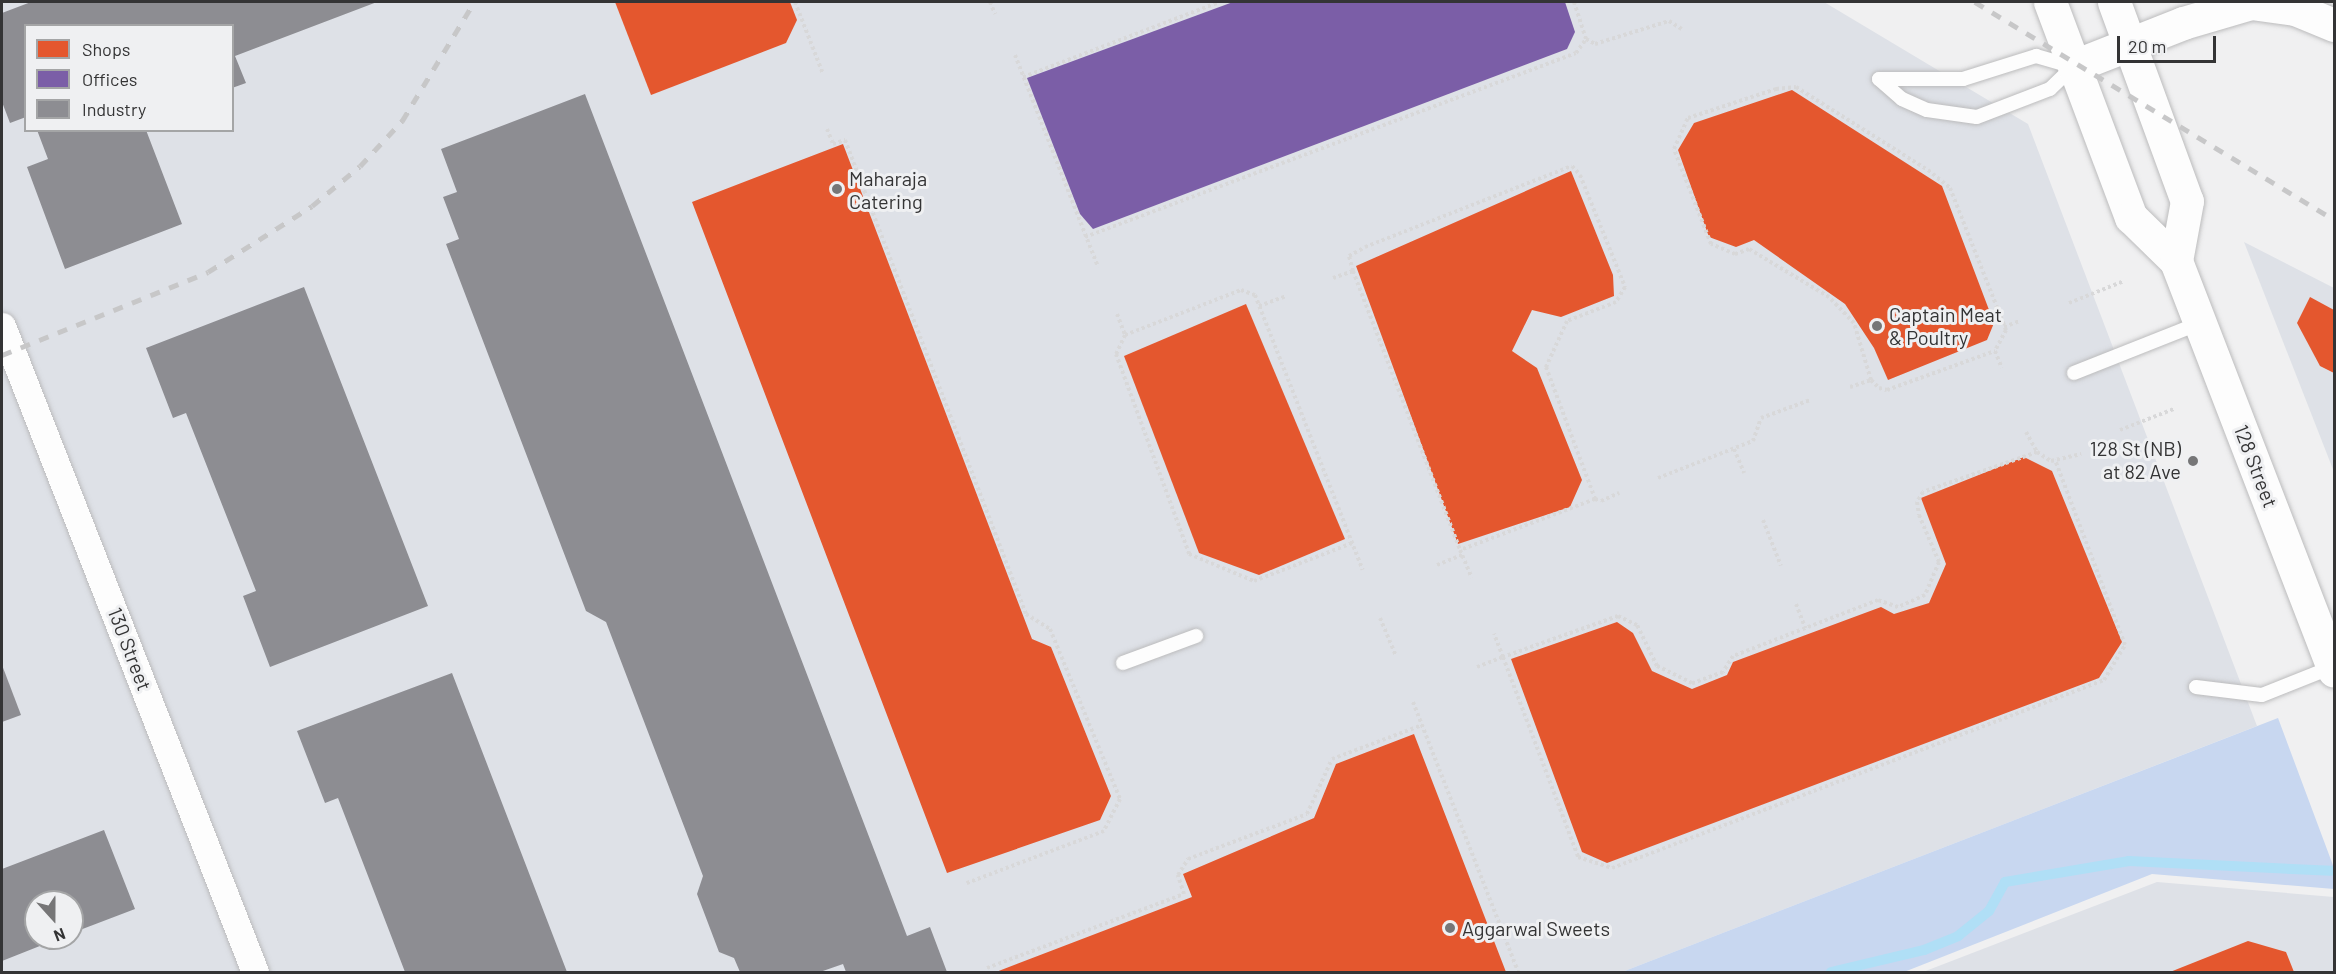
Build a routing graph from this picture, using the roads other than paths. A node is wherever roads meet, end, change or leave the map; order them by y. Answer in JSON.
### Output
{"nodes":[{"id":1,"x":2050,"y":2,"type":"edge"},
{"id":2,"x":2114,"y":2,"type":"edge"},
{"id":3,"x":2249,"y":2,"type":"edge"},
{"id":4,"x":2334,"y":25,"type":"edge"},
{"id":5,"x":2130,"y":45,"type":"junction"},
{"id":6,"x":2074,"y":66,"type":"junction"},
{"id":7,"x":2176,"y":261,"type":"junction"},
{"id":8,"x":2200,"y":323,"type":"junction"},
{"id":9,"x":2,"y":326,"type":"edge"},
{"id":10,"x":2074,"y":373,"type":"dead end"},
{"id":11,"x":1196,"y":636,"type":"dead end"},
{"id":12,"x":1122,"y":663,"type":"dead end"},
{"id":13,"x":2334,"y":669,"type":"edge"},
{"id":14,"x":2196,"y":687,"type":"dead end"},
{"id":15,"x":255,"y":972,"type":"edge"}],
"edges":[{"from":1,"to":6,"type":"main road","name":"128 Street"},
{"from":2,"to":5,"type":"main road"},
{"from":3,"to":4,"type":"main road"},
{"from":3,"to":5,"type":"main road"},
{"from":5,"to":6,"type":"main road"},
{"from":5,"to":7,"type":"main road"},
{"from":6,"to":6,"type":"lane"},
{"from":6,"to":7,"type":"main road","name":"128 Street"},
{"from":7,"to":8,"type":"main road","name":"128 Street"},
{"from":8,"to":10,"type":"lane"},
{"from":8,"to":13,"type":"main road","name":"128 Street"},
{"from":9,"to":15,"type":"street","name":"130 Street"},
{"from":11,"to":12,"type":"lane"},
{"from":13,"to":14,"type":"lane"}]}
